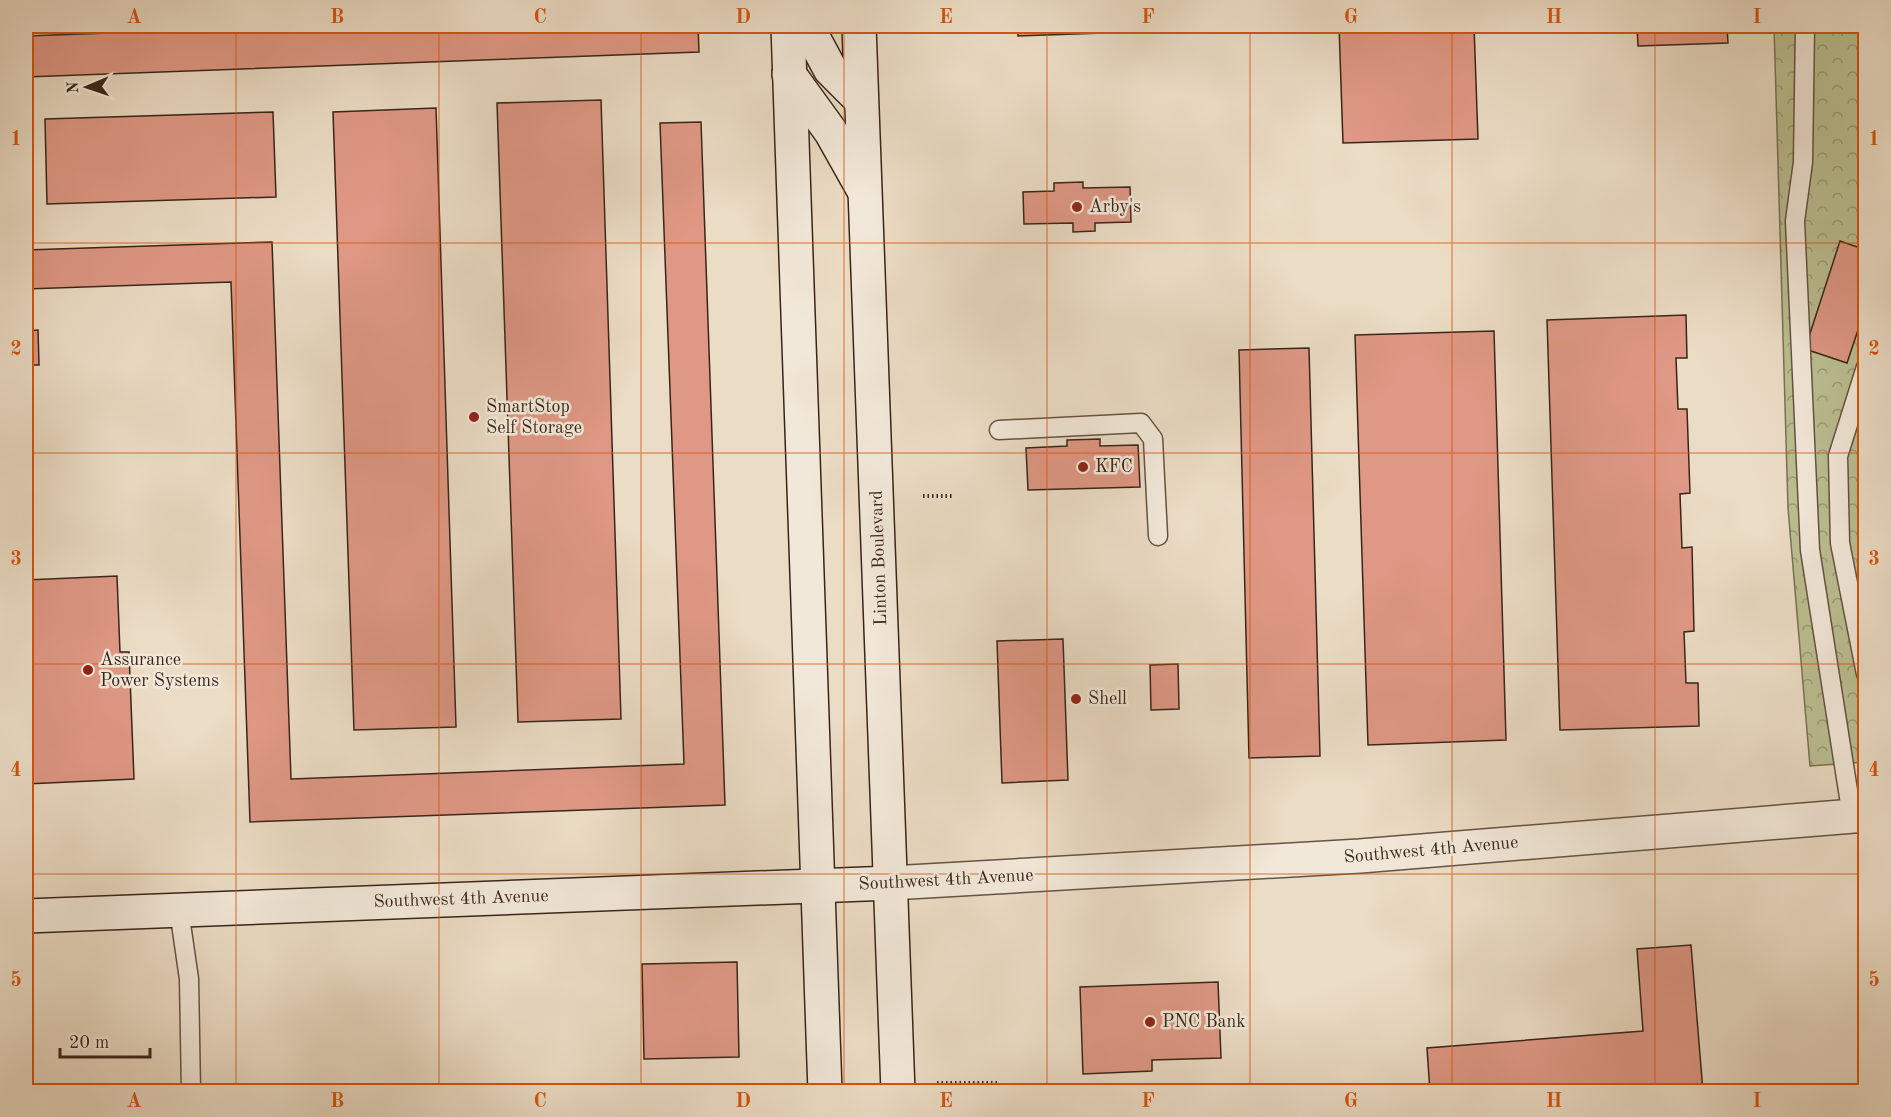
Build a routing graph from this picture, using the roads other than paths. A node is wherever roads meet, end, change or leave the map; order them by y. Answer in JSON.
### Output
{"nodes":[{"id":1,"x":788,"y":26,"type":"edge"},
{"id":2,"x":807,"y":26,"type":"edge"},
{"id":3,"x":859,"y":26,"type":"edge"},
{"id":4,"x":1805,"y":26,"type":"edge"},
{"id":5,"x":789,"y":74,"type":"junction"},
{"id":6,"x":861,"y":100,"type":"junction"},
{"id":7,"x":865,"y":193,"type":"junction"},
{"id":8,"x":1866,"y":367,"type":"edge"},
{"id":9,"x":999,"y":430,"type":"dead end"},
{"id":10,"x":1158,"y":536,"type":"dead end"},
{"id":11,"x":1866,"y":674,"type":"edge"},
{"id":12,"x":1859,"y":815,"type":"edge"},
{"id":13,"x":891,"y":883,"type":"junction"},
{"id":14,"x":818,"y":886,"type":"junction"},
{"id":15,"x":179,"y":910,"type":"junction"},
{"id":16,"x":26,"y":916,"type":"edge"},
{"id":17,"x":191,"y":1092,"type":"edge"},
{"id":18,"x":825,"y":1092,"type":"edge"},
{"id":19,"x":898,"y":1092,"type":"edge"}],
"edges":[{"from":1,"to":5,"type":"main road"},
{"from":2,"to":6,"type":"main road"},
{"from":3,"to":6,"type":"main road","name":"Linton Boulevard"},
{"from":4,"to":12,"type":"lane"},
{"from":5,"to":7,"type":"main road"},
{"from":5,"to":14,"type":"main road"},
{"from":6,"to":7,"type":"main road","name":"Linton Boulevard"},
{"from":7,"to":13,"type":"main road","name":"Linton Boulevard"},
{"from":8,"to":11,"type":"lane"},
{"from":9,"to":10,"type":"lane"},
{"from":12,"to":13,"type":"main road","name":"Southwest 4th Avenue"},
{"from":13,"to":14,"type":"main road","name":"Southwest 4th Avenue"},
{"from":13,"to":19,"type":"main road","name":"Linton Boulevard"},
{"from":14,"to":15,"type":"main road","name":"Southwest 4th Avenue"},
{"from":14,"to":18,"type":"main road"},
{"from":15,"to":16,"type":"main road","name":"Southwest 4th Avenue"},
{"from":15,"to":17,"type":"lane"}]}
